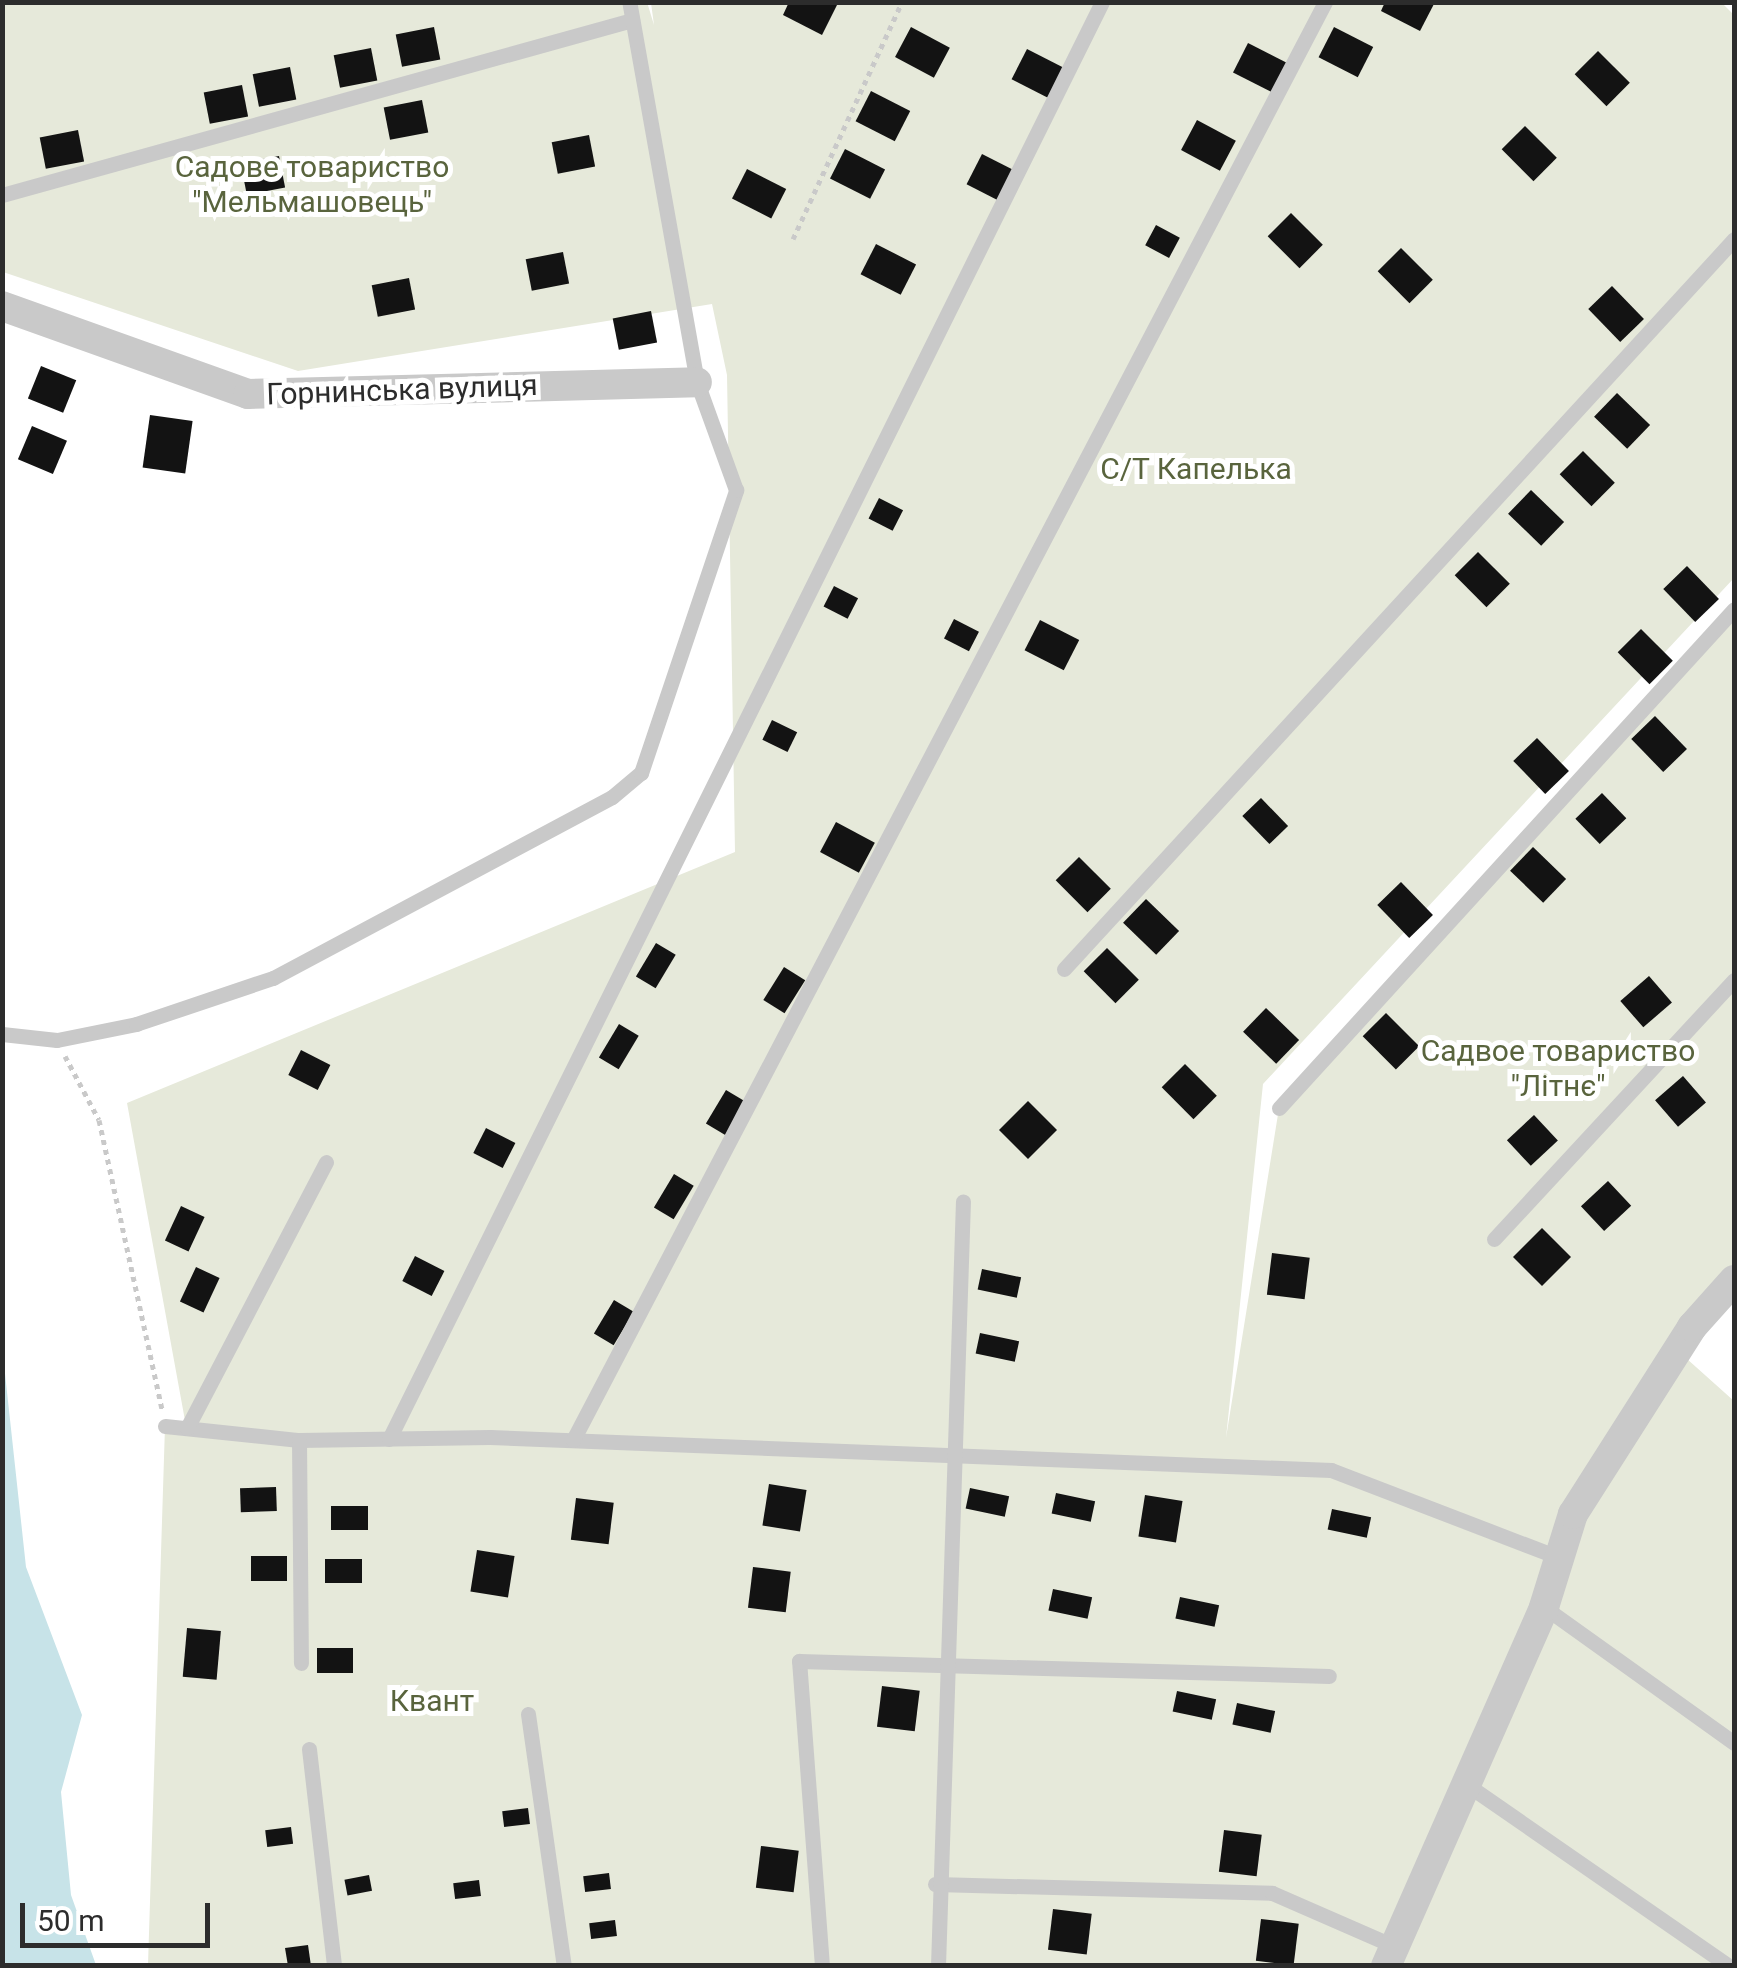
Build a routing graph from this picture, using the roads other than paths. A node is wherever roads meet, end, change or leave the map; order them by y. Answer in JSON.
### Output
{"nodes":[{"id":1,"x":629,"y":2,"type":"edge"},
{"id":2,"x":1102,"y":2,"type":"edge"},
{"id":3,"x":1325,"y":2,"type":"edge"},
{"id":4,"x":632,"y":20,"type":"junction"},
{"id":5,"x":2,"y":194,"type":"edge"},
{"id":6,"x":1734,"y":239,"type":"edge"},
{"id":7,"x":2,"y":306,"type":"edge"},
{"id":8,"x":696,"y":382,"type":"junction"},
{"id":9,"x":1734,"y":608,"type":"edge"},
{"id":10,"x":1064,"y":969,"type":"dead end"},
{"id":11,"x":1734,"y":980,"type":"edge"},
{"id":12,"x":2,"y":1034,"type":"edge"},
{"id":13,"x":1280,"y":1108,"type":"dead end"},
{"id":14,"x":326,"y":1162,"type":"dead end"},
{"id":15,"x":963,"y":1201,"type":"dead end"},
{"id":16,"x":1494,"y":1239,"type":"dead end"},
{"id":17,"x":1734,"y":1280,"type":"edge"},
{"id":18,"x":165,"y":1426,"type":"road end"},
{"id":19,"x":186,"y":1428,"type":"junction"},
{"id":20,"x":389,"y":1438,"type":"junction"},
{"id":21,"x":299,"y":1440,"type":"junction"},
{"id":22,"x":573,"y":1440,"type":"junction"},
{"id":23,"x":953,"y":1456,"type":"junction"},
{"id":24,"x":1560,"y":1558,"type":"junction"},
{"id":25,"x":1544,"y":1607,"type":"junction"},
{"id":26,"x":301,"y":1663,"type":"dead end"},
{"id":27,"x":944,"y":1665,"type":"junction"},
{"id":28,"x":1329,"y":1676,"type":"dead end"},
{"id":29,"x":528,"y":1714,"type":"dead end"},
{"id":30,"x":1734,"y":1743,"type":"edge"},
{"id":31,"x":309,"y":1749,"type":"dead end"},
{"id":32,"x":1466,"y":1784,"type":"junction"},
{"id":33,"x":935,"y":1884,"type":"junction"},
{"id":34,"x":1390,"y":1956,"type":"edge"},
{"id":35,"x":334,"y":1966,"type":"edge"},
{"id":36,"x":564,"y":1966,"type":"edge"},
{"id":37,"x":822,"y":1966,"type":"edge"},
{"id":38,"x":938,"y":1966,"type":"edge"},
{"id":39,"x":1729,"y":1966,"type":"edge"}],
"edges":[{"from":1,"to":4,"type":"lane"},
{"from":2,"to":20,"type":"lane"},
{"from":3,"to":22,"type":"lane"},
{"from":4,"to":5,"type":"lane"},
{"from":4,"to":8,"type":"lane"},
{"from":6,"to":10,"type":"lane"},
{"from":7,"to":8,"type":"street","name":"Горнинська вулиця"},
{"from":8,"to":12,"type":"lane"},
{"from":9,"to":13,"type":"lane"},
{"from":11,"to":16,"type":"lane"},
{"from":14,"to":19,"type":"lane"},
{"from":15,"to":23,"type":"lane"},
{"from":17,"to":24,"type":"street"},
{"from":18,"to":19,"type":"lane"},
{"from":19,"to":21,"type":"lane"},
{"from":20,"to":21,"type":"lane"},
{"from":20,"to":22,"type":"lane"},
{"from":21,"to":26,"type":"lane"},
{"from":22,"to":23,"type":"lane"},
{"from":23,"to":24,"type":"lane"},
{"from":23,"to":27,"type":"lane"},
{"from":24,"to":25,"type":"street"},
{"from":25,"to":30,"type":"lane"},
{"from":25,"to":32,"type":"street"},
{"from":27,"to":28,"type":"lane"},
{"from":27,"to":33,"type":"lane"},
{"from":27,"to":37,"type":"lane"},
{"from":29,"to":36,"type":"lane"},
{"from":31,"to":35,"type":"lane"},
{"from":32,"to":34,"type":"street"},
{"from":32,"to":39,"type":"lane"},
{"from":33,"to":34,"type":"lane"},
{"from":33,"to":38,"type":"lane"}]}
